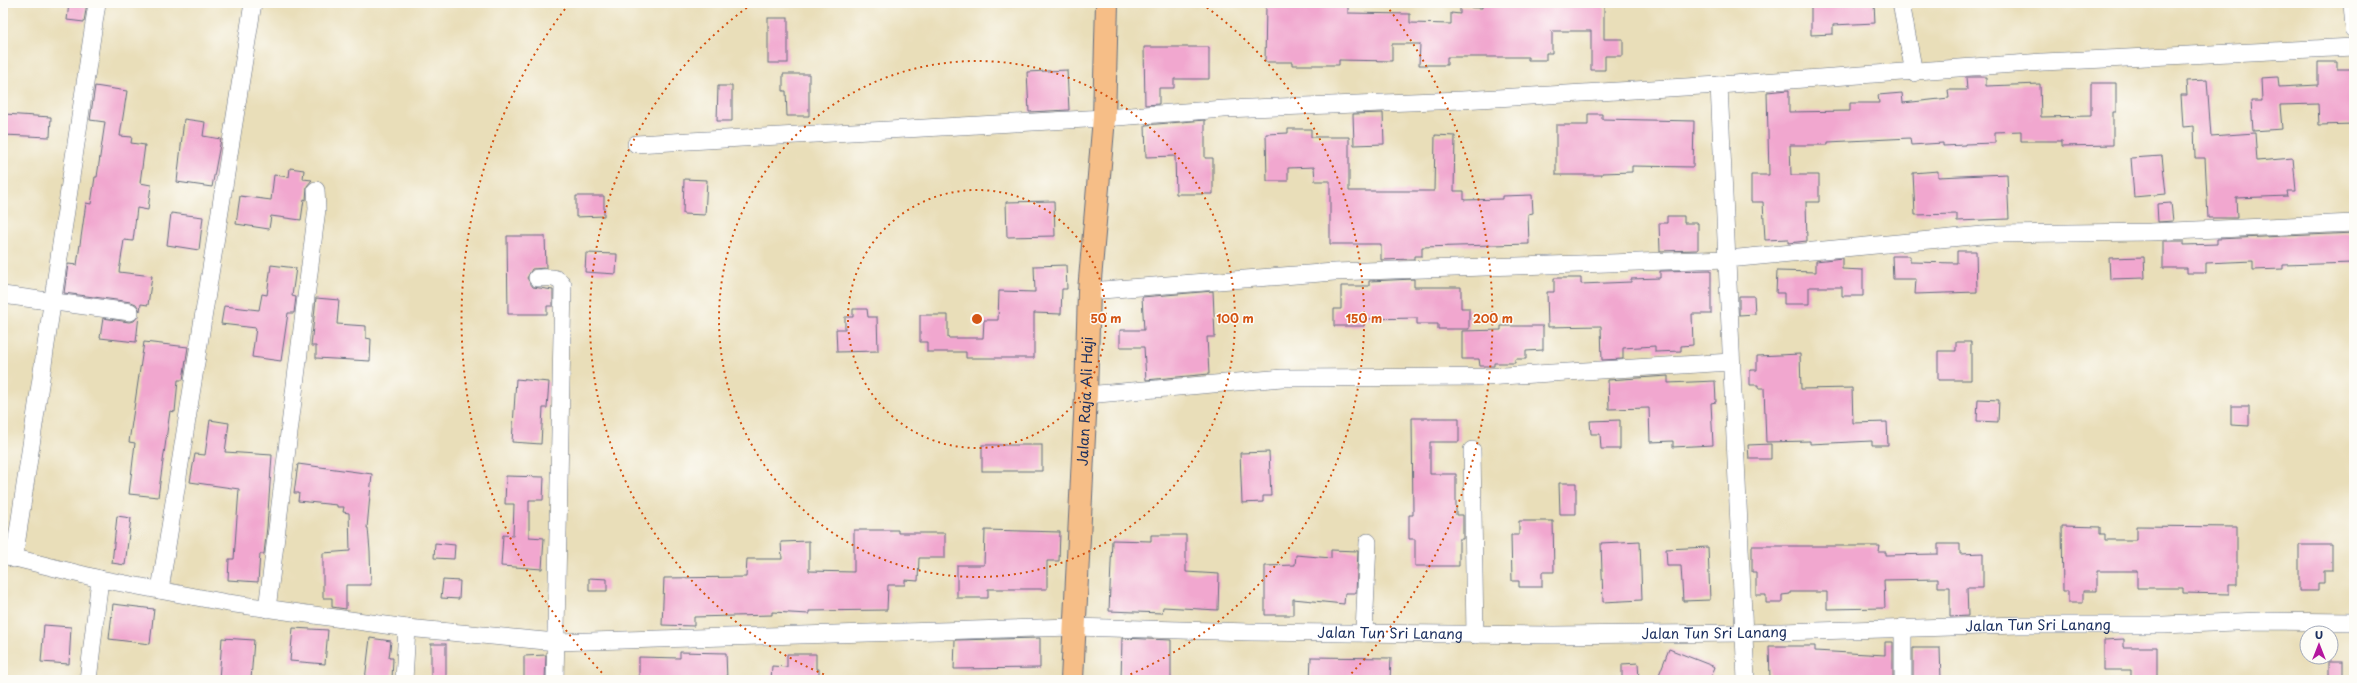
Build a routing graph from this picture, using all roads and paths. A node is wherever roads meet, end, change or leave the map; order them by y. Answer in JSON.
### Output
{"nodes":[{"id":1,"x":97,"y":3,"type":"edge"},
{"id":2,"x":253,"y":3,"type":"edge"},
{"id":3,"x":1107,"y":3,"type":"edge"},
{"id":4,"x":1901,"y":3,"type":"edge"},
{"id":5,"x":2352,"y":3,"type":"edge"},
{"id":6,"x":2354,"y":29,"type":"edge"},
{"id":7,"x":2354,"y":47,"type":"edge"},
{"id":8,"x":1914,"y":73,"type":"junction"},
{"id":9,"x":1718,"y":86,"type":"junction"},
{"id":10,"x":1104,"y":118,"type":"junction"},
{"id":11,"x":636,"y":144,"type":"dead end"},
{"id":12,"x":316,"y":190,"type":"dead end"},
{"id":13,"x":2354,"y":223,"type":"edge"},
{"id":14,"x":1728,"y":259,"type":"junction"},
{"id":15,"x":537,"y":278,"type":"dead end"},
{"id":16,"x":1089,"y":291,"type":"junction"},
{"id":17,"x":3,"y":295,"type":"edge"},
{"id":18,"x":52,"y":303,"type":"junction"},
{"id":19,"x":130,"y":312,"type":"dead end"},
{"id":20,"x":1731,"y":362,"type":"junction"},
{"id":21,"x":1086,"y":395,"type":"junction"},
{"id":22,"x":1472,"y":450,"type":"dead end"},
{"id":23,"x":1368,"y":542,"type":"dead end"},
{"id":24,"x":8,"y":557,"type":"edge"},
{"id":25,"x":100,"y":579,"type":"junction"},
{"id":26,"x":160,"y":590,"type":"junction"},
{"id":27,"x":267,"y":609,"type":"junction"},
{"id":28,"x":2354,"y":622,"type":"edge"},
{"id":29,"x":1074,"y":627,"type":"junction"},
{"id":30,"x":1903,"y":627,"type":"junction"},
{"id":31,"x":407,"y":628,"type":"junction"},
{"id":32,"x":1364,"y":633,"type":"junction"},
{"id":33,"x":1743,"y":633,"type":"junction"},
{"id":34,"x":1476,"y":634,"type":"junction"},
{"id":35,"x":556,"y":642,"type":"junction"},
{"id":36,"x":88,"y":680,"type":"edge"},
{"id":37,"x":404,"y":680,"type":"edge"},
{"id":38,"x":555,"y":680,"type":"edge"},
{"id":39,"x":1072,"y":680,"type":"edge"},
{"id":40,"x":1746,"y":680,"type":"edge"},
{"id":41,"x":1903,"y":680,"type":"edge"}],
"edges":[{"from":1,"to":18,"type":"street"},
{"from":2,"to":26,"type":"street"},
{"from":3,"to":10,"type":"main road","name":"Jalan Raja Ali Haji"},
{"from":4,"to":8,"type":"street"},
{"from":5,"to":6,"type":"street"},
{"from":7,"to":8,"type":"street"},
{"from":8,"to":9,"type":"street"},
{"from":9,"to":10,"type":"street"},
{"from":9,"to":14,"type":"street"},
{"from":10,"to":11,"type":"street"},
{"from":10,"to":16,"type":"main road","name":"Jalan Raja Ali Haji"},
{"from":12,"to":27,"type":"street"},
{"from":13,"to":14,"type":"street"},
{"from":14,"to":16,"type":"street"},
{"from":14,"to":20,"type":"street"},
{"from":15,"to":35,"type":"street"},
{"from":16,"to":21,"type":"main road","name":"Jalan Raja Ali Haji"},
{"from":17,"to":18,"type":"street"},
{"from":18,"to":19,"type":"street"},
{"from":18,"to":24,"type":"street"},
{"from":20,"to":21,"type":"street"},
{"from":20,"to":33,"type":"street"},
{"from":21,"to":29,"type":"main road","name":"Jalan Raja Ali Haji"},
{"from":22,"to":34,"type":"street"},
{"from":23,"to":32,"type":"street"},
{"from":24,"to":25,"type":"street","name":"Jalan Tun Sri Lanang"},
{"from":25,"to":26,"type":"street","name":"Jalan Tun Sri Lanang"},
{"from":25,"to":36,"type":"street"},
{"from":26,"to":27,"type":"street","name":"Jalan Tun Sri Lanang"},
{"from":27,"to":31,"type":"street","name":"Jalan Tun Sri Lanang"},
{"from":28,"to":30,"type":"street","name":"Jalan Tun Sri Lanang"},
{"from":29,"to":32,"type":"street","name":"Jalan Tun Sri Lanang"},
{"from":29,"to":35,"type":"street","name":"Jalan Tun Sri Lanang"},
{"from":29,"to":39,"type":"main road","name":"Jalan Raja Ali Haji"},
{"from":30,"to":33,"type":"street","name":"Jalan Tun Sri Lanang"},
{"from":30,"to":41,"type":"street"},
{"from":31,"to":35,"type":"street","name":"Jalan Tun Sri Lanang"},
{"from":31,"to":37,"type":"street"},
{"from":32,"to":34,"type":"street","name":"Jalan Tun Sri Lanang"},
{"from":33,"to":34,"type":"street","name":"Jalan Tun Sri Lanang"},
{"from":33,"to":40,"type":"street"},
{"from":35,"to":38,"type":"street"}]}
